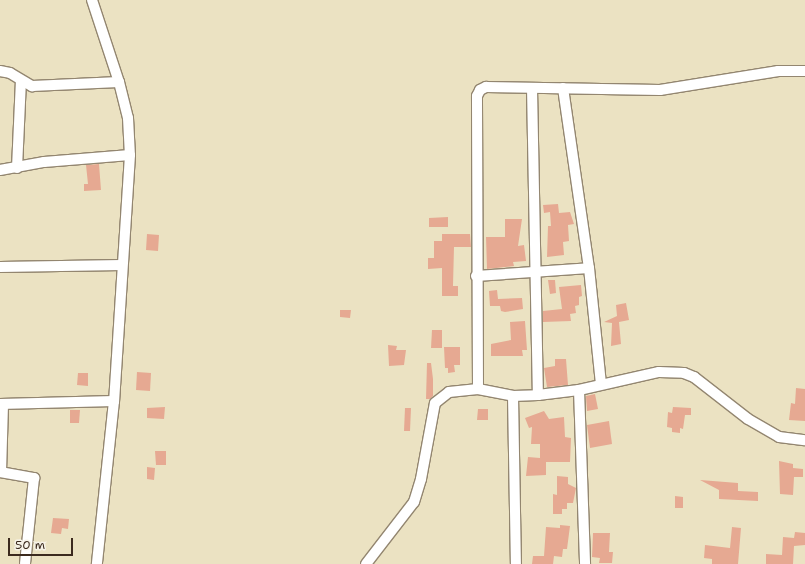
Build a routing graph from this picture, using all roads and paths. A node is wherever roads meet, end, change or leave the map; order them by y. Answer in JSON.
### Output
{"nodes":[{"id":1,"x":92,"y":0,"type":"edge"},
{"id":2,"x":0,"y":71,"type":"edge"},
{"id":3,"x":805,"y":71,"type":"edge"},
{"id":4,"x":21,"y":81,"type":"junction"},
{"id":5,"x":119,"y":82,"type":"junction"},
{"id":6,"x":532,"y":88,"type":"junction"},
{"id":7,"x":563,"y":88,"type":"junction"},
{"id":8,"x":130,"y":155,"type":"junction"},
{"id":9,"x":17,"y":168,"type":"junction"},
{"id":10,"x":0,"y":170,"type":"edge"},
{"id":11,"x":122,"y":265,"type":"junction"},
{"id":12,"x":0,"y":267,"type":"edge"},
{"id":13,"x":589,"y":268,"type":"junction"},
{"id":14,"x":535,"y":273,"type":"junction"},
{"id":15,"x":476,"y":276,"type":"junction"},
{"id":16,"x":601,"y":384,"type":"junction"},
{"id":17,"x":478,"y":389,"type":"junction"},
{"id":18,"x":579,"y":390,"type":"junction"},
{"id":19,"x":538,"y":394,"type":"junction"},
{"id":20,"x":514,"y":396,"type":"junction"},
{"id":21,"x":114,"y":401,"type":"junction"},
{"id":22,"x":2,"y":404,"type":"edge"},
{"id":23,"x":805,"y":440,"type":"edge"},
{"id":24,"x":0,"y":472,"type":"edge"},
{"id":25,"x":25,"y":564,"type":"edge"},
{"id":26,"x":97,"y":564,"type":"edge"},
{"id":27,"x":366,"y":564,"type":"edge"},
{"id":28,"x":516,"y":564,"type":"edge"},
{"id":29,"x":585,"y":564,"type":"edge"}],
"edges":[{"from":1,"to":5,"type":"street"},
{"from":2,"to":4,"type":"street"},
{"from":3,"to":7,"type":"street"},
{"from":4,"to":5,"type":"street"},
{"from":4,"to":9,"type":"street"},
{"from":5,"to":8,"type":"street"},
{"from":6,"to":7,"type":"street"},
{"from":6,"to":14,"type":"street"},
{"from":6,"to":15,"type":"street"},
{"from":7,"to":13,"type":"street"},
{"from":8,"to":9,"type":"street"},
{"from":8,"to":11,"type":"street"},
{"from":9,"to":10,"type":"street"},
{"from":11,"to":12,"type":"street"},
{"from":11,"to":21,"type":"street"},
{"from":13,"to":14,"type":"street"},
{"from":13,"to":16,"type":"street"},
{"from":14,"to":15,"type":"street"},
{"from":14,"to":19,"type":"street"},
{"from":15,"to":17,"type":"street"},
{"from":16,"to":18,"type":"street"},
{"from":16,"to":23,"type":"street"},
{"from":17,"to":20,"type":"street"},
{"from":17,"to":27,"type":"street"},
{"from":18,"to":19,"type":"street"},
{"from":18,"to":29,"type":"street"},
{"from":19,"to":20,"type":"street"},
{"from":20,"to":28,"type":"street"},
{"from":21,"to":22,"type":"street"},
{"from":21,"to":26,"type":"street"},
{"from":22,"to":24,"type":"street"},
{"from":24,"to":25,"type":"street"}]}
